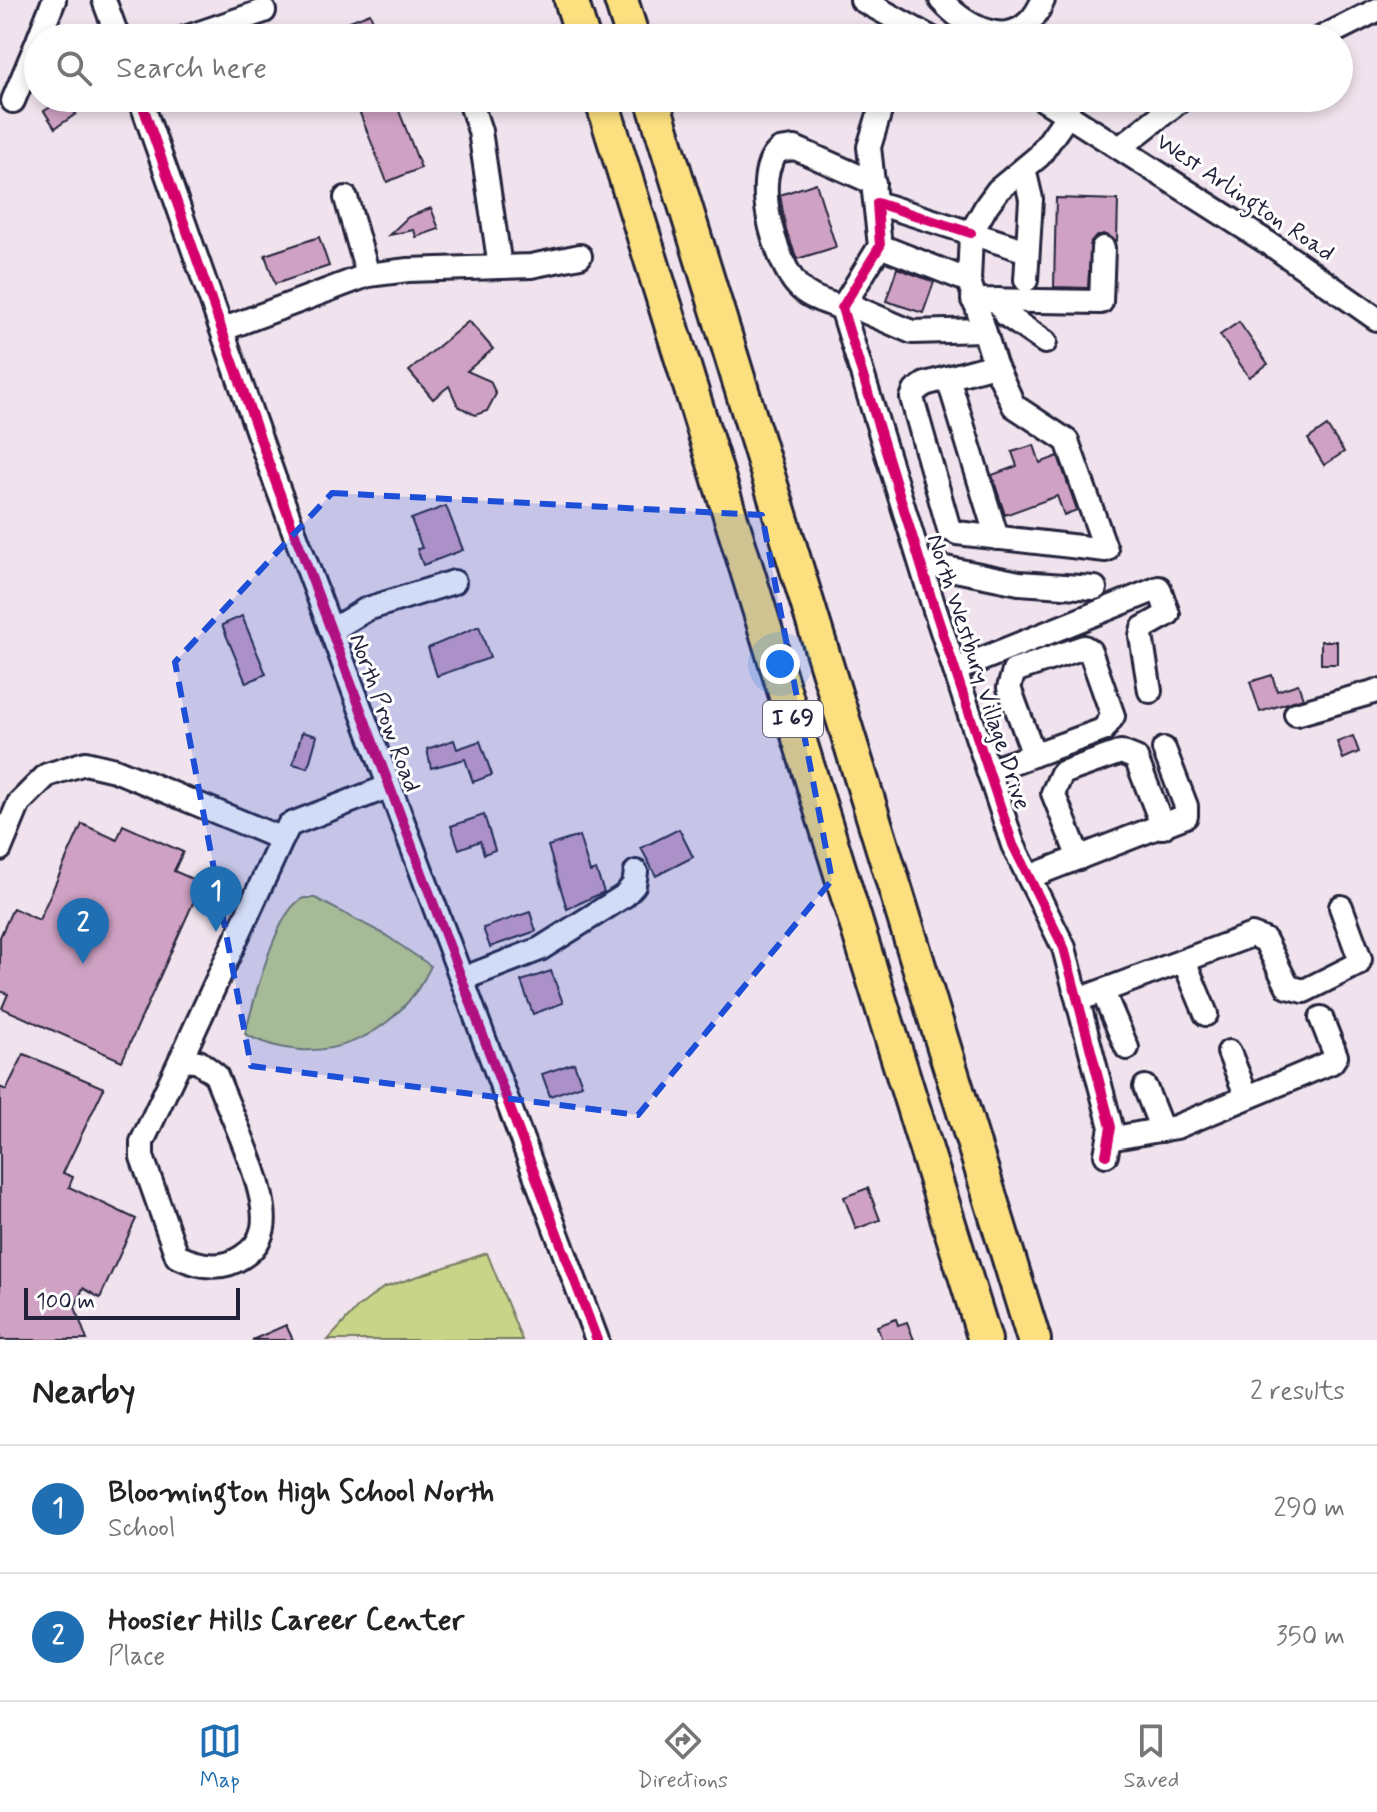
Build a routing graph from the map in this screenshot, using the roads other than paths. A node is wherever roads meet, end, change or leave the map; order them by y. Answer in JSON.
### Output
{"nodes":[{"id":1,"x":54,"y":0,"type":"edge"},
{"id":2,"x":104,"y":0,"type":"edge"},
{"id":3,"x":571,"y":0,"type":"edge"},
{"id":4,"x":621,"y":0,"type":"edge"},
{"id":5,"x":862,"y":0,"type":"edge"},
{"id":6,"x":941,"y":0,"type":"edge"},
{"id":7,"x":1043,"y":0,"type":"edge"},
{"id":8,"x":1377,"y":10,"type":"edge"},
{"id":9,"x":264,"y":11,"type":"dead end"},
{"id":10,"x":45,"y":24,"type":"edge"},
{"id":11,"x":113,"y":24,"type":"edge"},
{"id":12,"x":226,"y":24,"type":"edge"},
{"id":13,"x":579,"y":24,"type":"edge"},
{"id":14,"x":629,"y":24,"type":"edge"},
{"id":15,"x":906,"y":24,"type":"edge"},
{"id":16,"x":970,"y":24,"type":"edge"},
{"id":17,"x":1024,"y":24,"type":"edge"},
{"id":18,"x":1349,"y":24,"type":"edge"},
{"id":19,"x":24,"y":75,"type":"edge"},
{"id":20,"x":13,"y":101,"type":"dead end"},
{"id":21,"x":145,"y":112,"type":"edge"},
{"id":22,"x":474,"y":112,"type":"edge"},
{"id":23,"x":605,"y":112,"type":"edge"},
{"id":24,"x":656,"y":112,"type":"edge"},
{"id":25,"x":880,"y":112,"type":"edge"},
{"id":26,"x":1165,"y":112,"type":"edge"},
{"id":27,"x":1069,"y":113,"type":"joint"},
{"id":28,"x":1121,"y":147,"type":"junction"},
{"id":29,"x":1024,"y":169,"type":"junction"},
{"id":30,"x":875,"y":193,"type":"junction"},
{"id":31,"x":346,"y":198,"type":"dead end"},
{"id":32,"x":971,"y":233,"type":"junction"},
{"id":33,"x":880,"y":246,"type":"junction"},
{"id":34,"x":1103,"y":248,"type":"dead end"},
{"id":35,"x":1027,"y":251,"type":"junction"},
{"id":36,"x":580,"y":256,"type":"dead end"},
{"id":37,"x":500,"y":267,"type":"junction"},
{"id":38,"x":368,"y":275,"type":"junction"},
{"id":39,"x":1026,"y":280,"type":"dead end"},
{"id":40,"x":971,"y":290,"type":"junction"},
{"id":41,"x":998,"y":300,"type":"junction"},
{"id":42,"x":844,"y":305,"type":"junction"},
{"id":43,"x":1377,"y":319,"type":"edge"},
{"id":44,"x":224,"y":329,"type":"junction"},
{"id":45,"x":983,"y":330,"type":"junction"},
{"id":46,"x":1045,"y":342,"type":"dead end"},
{"id":47,"x":995,"y":365,"type":"junction"},
{"id":48,"x":948,"y":378,"type":"junction"},
{"id":49,"x":997,"y":538,"type":"junction"},
{"id":50,"x":921,"y":563,"type":"junction"},
{"id":51,"x":454,"y":582,"type":"dead end"},
{"id":52,"x":1095,"y":588,"type":"dead end"},
{"id":53,"x":332,"y":630,"type":"junction"},
{"id":54,"x":1039,"y":637,"type":"junction"},
{"id":55,"x":1048,"y":658,"type":"junction"},
{"id":56,"x":955,"y":670,"type":"junction"},
{"id":57,"x":1150,"y":691,"type":"dead end"},
{"id":58,"x":1377,"y":691,"type":"edge"},
{"id":59,"x":1296,"y":714,"type":"dead end"},
{"id":60,"x":1164,"y":749,"type":"dead end"},
{"id":61,"x":1034,"y":755,"type":"junction"},
{"id":62,"x":988,"y":771,"type":"junction"},
{"id":63,"x":390,"y":786,"type":"junction"},
{"id":64,"x":1163,"y":827,"type":"junction"},
{"id":65,"x":282,"y":839,"type":"junction"},
{"id":66,"x":0,"y":849,"type":"edge"},
{"id":67,"x":1079,"y":858,"type":"junction"},
{"id":68,"x":636,"y":872,"type":"dead end"},
{"id":69,"x":1029,"y":877,"type":"junction"},
{"id":70,"x":1341,"y":907,"type":"dead end"},
{"id":71,"x":1184,"y":961,"type":"junction"},
{"id":72,"x":462,"y":979,"type":"junction"},
{"id":73,"x":1103,"y":992,"type":"junction"},
{"id":74,"x":1078,"y":1000,"type":"junction"},
{"id":75,"x":1206,"y":1014,"type":"dead end"},
{"id":76,"x":1321,"y":1018,"type":"dead end"},
{"id":77,"x":1127,"y":1048,"type":"dead end"},
{"id":78,"x":1229,"y":1052,"type":"dead end"},
{"id":79,"x":181,"y":1059,"type":"junction"},
{"id":80,"x":1145,"y":1087,"type":"dead end"},
{"id":81,"x":1247,"y":1097,"type":"junction"},
{"id":82,"x":1162,"y":1130,"type":"junction"},
{"id":83,"x":597,"y":1340,"type":"edge"},
{"id":84,"x":985,"y":1340,"type":"edge"},
{"id":85,"x":1034,"y":1340,"type":"edge"}],
"edges":[{"from":1,"to":10,"type":"street"},
{"from":2,"to":11,"type":"street"},
{"from":3,"to":13,"type":"highway"},
{"from":4,"to":14,"type":"highway"},
{"from":5,"to":15,"type":"street"},
{"from":6,"to":16,"type":"street"},
{"from":7,"to":17,"type":"street"},
{"from":8,"to":18,"type":"street"},
{"from":9,"to":12,"type":"street"},
{"from":19,"to":20,"type":"street"},
{"from":21,"to":44,"type":"street","name":"North Prow Road"},
{"from":22,"to":37,"type":"street"},
{"from":23,"to":84,"type":"highway","number":"I 69"},
{"from":24,"to":85,"type":"highway","number":"I 69"},
{"from":25,"to":30,"type":"street"},
{"from":26,"to":28,"type":"street"},
{"from":27,"to":28,"type":"street","name":"West Arlington Road"},
{"from":27,"to":29,"type":"street"},
{"from":28,"to":43,"type":"street","name":"West Arlington Road"},
{"from":29,"to":32,"type":"street"},
{"from":29,"to":35,"type":"street"},
{"from":30,"to":32,"type":"street"},
{"from":30,"to":33,"type":"street"},
{"from":30,"to":42,"type":"street"},
{"from":31,"to":38,"type":"street"},
{"from":32,"to":35,"type":"street"},
{"from":32,"to":40,"type":"street"},
{"from":33,"to":40,"type":"street"},
{"from":33,"to":42,"type":"street"},
{"from":34,"to":41,"type":"street"},
{"from":35,"to":39,"type":"street"},
{"from":36,"to":37,"type":"street"},
{"from":37,"to":38,"type":"street"},
{"from":38,"to":44,"type":"street"},
{"from":40,"to":41,"type":"street"},
{"from":40,"to":45,"type":"street"},
{"from":41,"to":46,"type":"street"},
{"from":42,"to":45,"type":"street"},
{"from":42,"to":50,"type":"street","name":"North Westbury Village Drive"},
{"from":44,"to":53,"type":"street","name":"North Prow Road"},
{"from":45,"to":47,"type":"street"},
{"from":47,"to":48,"type":"street"},
{"from":47,"to":49,"type":"street"},
{"from":48,"to":49,"type":"street"},
{"from":48,"to":49,"type":"street"},
{"from":50,"to":52,"type":"street"},
{"from":50,"to":56,"type":"street","name":"North Westbury Village Drive"},
{"from":51,"to":53,"type":"street"},
{"from":53,"to":63,"type":"street","name":"North Prow Road"},
{"from":54,"to":55,"type":"street"},
{"from":54,"to":56,"type":"street","name":"North Westbury Village Drive"},
{"from":54,"to":57,"type":"street","name":"North Westbury Village Drive"},
{"from":55,"to":61,"type":"street"},
{"from":55,"to":61,"type":"street"},
{"from":56,"to":62,"type":"street","name":"North Westbury Village Drive"},
{"from":58,"to":59,"type":"street"},
{"from":60,"to":64,"type":"street"},
{"from":61,"to":62,"type":"street"},
{"from":62,"to":69,"type":"street","name":"North Westbury Village Drive"},
{"from":63,"to":65,"type":"street"},
{"from":63,"to":72,"type":"street","name":"North Prow Road"},
{"from":64,"to":67,"type":"street"},
{"from":64,"to":67,"type":"street"},
{"from":65,"to":66,"type":"street"},
{"from":65,"to":79,"type":"street"},
{"from":67,"to":69,"type":"street"},
{"from":68,"to":72,"type":"street"},
{"from":69,"to":74,"type":"street","name":"North Westbury Village Drive"},
{"from":70,"to":71,"type":"street"},
{"from":71,"to":73,"type":"street"},
{"from":71,"to":75,"type":"street"},
{"from":72,"to":83,"type":"street","name":"North Prow Road"},
{"from":73,"to":74,"type":"street"},
{"from":73,"to":77,"type":"street"},
{"from":74,"to":82,"type":"street","name":"North Westbury Village Drive"},
{"from":76,"to":81,"type":"street"},
{"from":78,"to":81,"type":"street"},
{"from":79,"to":79,"type":"street"},
{"from":80,"to":82,"type":"street"},
{"from":81,"to":82,"type":"street"}]}
